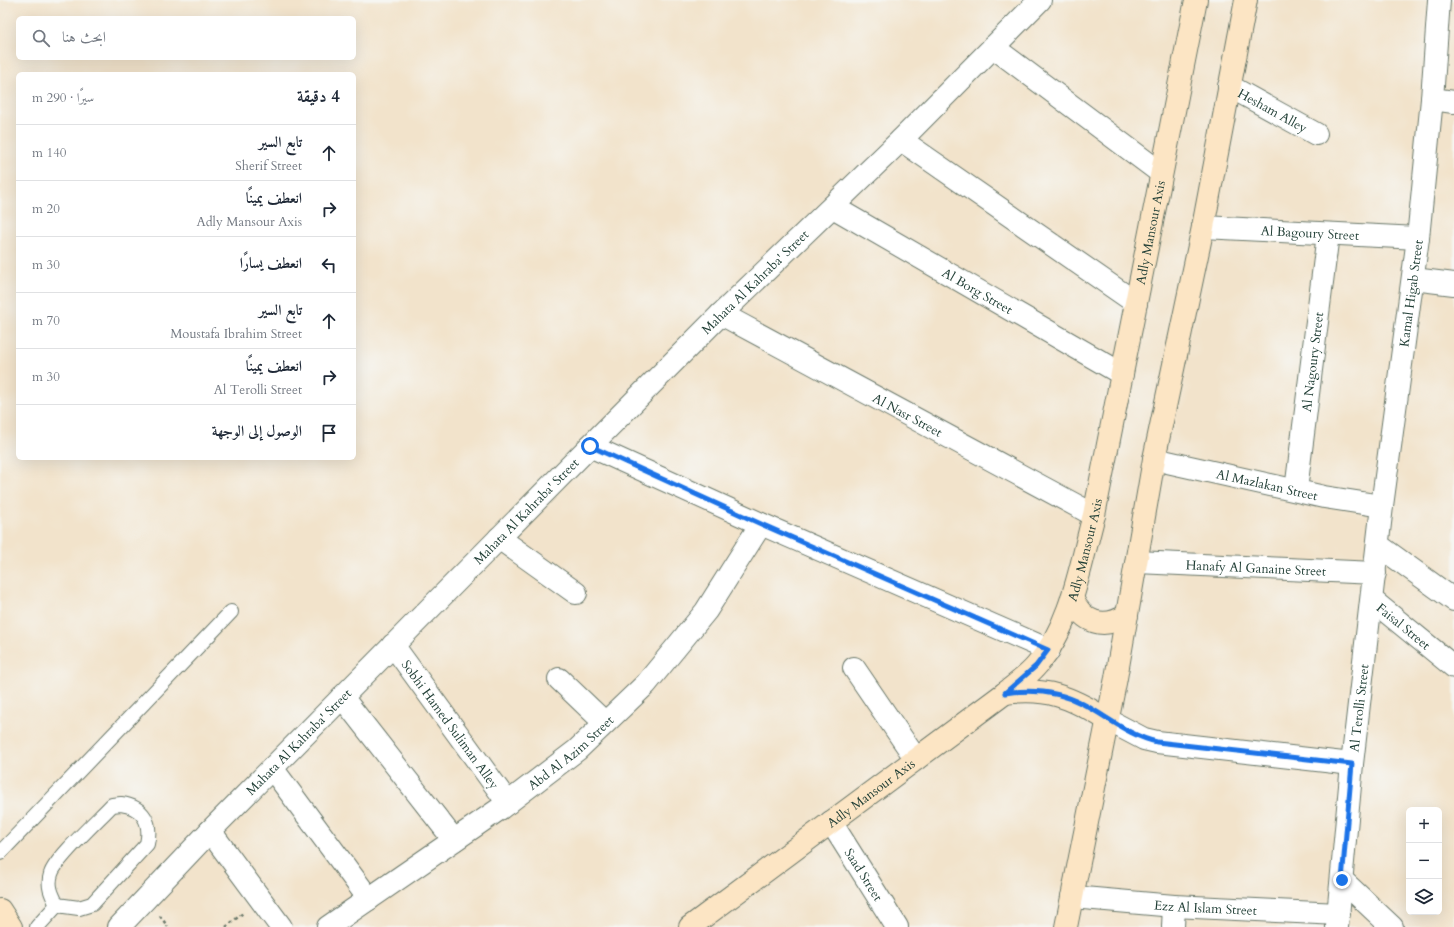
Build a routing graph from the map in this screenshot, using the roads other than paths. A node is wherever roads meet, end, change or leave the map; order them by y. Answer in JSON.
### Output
{"nodes":[{"id":1,"x":1040,"y":0,"type":"edge"},
{"id":2,"x":1196,"y":0,"type":"edge"},
{"id":3,"x":1246,"y":0,"type":"edge"},
{"id":4,"x":1439,"y":0,"type":"edge"},
{"id":5,"x":993,"y":47,"type":"junction"},
{"id":6,"x":1229,"y":86,"type":"junction"},
{"id":7,"x":1432,"y":99,"type":"junction"},
{"id":8,"x":1454,"y":102,"type":"edge"},
{"id":9,"x":1316,"y":134,"type":"dead end"},
{"id":10,"x":901,"y":140,"type":"junction"},
{"id":11,"x":1162,"y":173,"type":"junction"},
{"id":12,"x":832,"y":207,"type":"junction"},
{"id":13,"x":1203,"y":227,"type":"junction"},
{"id":14,"x":1328,"y":234,"type":"junction"},
{"id":15,"x":1418,"y":238,"type":"junction"},
{"id":16,"x":1413,"y":279,"type":"junction"},
{"id":17,"x":1454,"y":284,"type":"edge"},
{"id":18,"x":1136,"y":303,"type":"junction"},
{"id":19,"x":721,"y":314,"type":"junction"},
{"id":20,"x":1122,"y":374,"type":"junction"},
{"id":21,"x":590,"y":446,"type":"junction"},
{"id":22,"x":1154,"y":459,"type":"junction"},
{"id":23,"x":1296,"y":490,"type":"junction"},
{"id":24,"x":1382,"y":506,"type":"junction"},
{"id":25,"x":1094,"y":515,"type":"junction"},
{"id":26,"x":761,"y":524,"type":"junction"},
{"id":27,"x":499,"y":538,"type":"junction"},
{"id":28,"x":1378,"y":545,"type":"junction"},
{"id":29,"x":1136,"y":562,"type":"junction"},
{"id":30,"x":1373,"y":586,"type":"junction"},
{"id":31,"x":576,"y":593,"type":"dead end"},
{"id":32,"x":1451,"y":594,"type":"edge"},
{"id":33,"x":1072,"y":598,"type":"junction"},
{"id":34,"x":231,"y":612,"type":"dead end"},
{"id":35,"x":1127,"y":615,"type":"junction"},
{"id":36,"x":393,"y":645,"type":"junction"},
{"id":37,"x":1048,"y":650,"type":"junction"},
{"id":38,"x":1454,"y":667,"type":"edge"},
{"id":39,"x":854,"y":668,"type":"dead end"},
{"id":40,"x":559,"y":679,"type":"dead end"},
{"id":41,"x":1005,"y":693,"type":"junction"},
{"id":42,"x":342,"y":697,"type":"junction"},
{"id":43,"x":1106,"y":719,"type":"junction"},
{"id":44,"x":605,"y":723,"type":"junction"},
{"id":45,"x":916,"y":759,"type":"junction"},
{"id":46,"x":1352,"y":764,"type":"junction"},
{"id":47,"x":272,"y":768,"type":"junction"},
{"id":48,"x":508,"y":803,"type":"junction"},
{"id":49,"x":831,"y":822,"type":"junction"},
{"id":50,"x":210,"y":831,"type":"junction"},
{"id":51,"x":454,"y":840,"type":"junction"},
{"id":52,"x":0,"y":853,"type":"edge"},
{"id":53,"x":1342,"y":880,"type":"junction"},
{"id":54,"x":1072,"y":897,"type":"junction"},
{"id":55,"x":369,"y":899,"type":"junction"},
{"id":56,"x":57,"y":906,"type":"junction"},
{"id":57,"x":0,"y":910,"type":"edge"},
{"id":58,"x":1174,"y":916,"type":"edge"},
{"id":59,"x":1338,"y":920,"type":"edge"},
{"id":60,"x":702,"y":924,"type":"edge"},
{"id":61,"x":11,"y":927,"type":"edge"},
{"id":62,"x":37,"y":927,"type":"edge"},
{"id":63,"x":120,"y":927,"type":"edge"},
{"id":64,"x":281,"y":927,"type":"edge"},
{"id":65,"x":328,"y":927,"type":"edge"},
{"id":66,"x":897,"y":927,"type":"edge"},
{"id":67,"x":1066,"y":927,"type":"edge"},
{"id":68,"x":1392,"y":927,"type":"edge"}],
"edges":[{"from":1,"to":5,"type":"street","name":"Mahata Al Kahraba' Street"},
{"from":2,"to":11,"type":"main road","name":"Adly Mansour Axis"},
{"from":3,"to":6,"type":"main road"},
{"from":4,"to":7,"type":"street","name":"Kamal Higab Street"},
{"from":5,"to":10,"type":"street","name":"Mahata Al Kahraba' Street"},
{"from":5,"to":11,"type":"street"},
{"from":6,"to":9,"type":"street","name":"Hesham Alley"},
{"from":6,"to":13,"type":"main road"},
{"from":7,"to":8,"type":"street"},
{"from":7,"to":15,"type":"street","name":"Kamal Higab Street"},
{"from":10,"to":12,"type":"street","name":"Mahata Al Kahraba' Street"},
{"from":10,"to":18,"type":"street"},
{"from":11,"to":18,"type":"main road","name":"Adly Mansour Axis"},
{"from":12,"to":19,"type":"street","name":"Mahata Al Kahraba' Street"},
{"from":12,"to":20,"type":"street","name":"Al Borg Street"},
{"from":13,"to":14,"type":"street","name":"Al Bagoury Street"},
{"from":13,"to":22,"type":"main road"},
{"from":14,"to":15,"type":"street","name":"Al Bagoury Street"},
{"from":14,"to":23,"type":"street","name":"Al Nagoury Street"},
{"from":15,"to":16,"type":"street","name":"Kamal Higab Street"},
{"from":16,"to":17,"type":"street"},
{"from":16,"to":24,"type":"street","name":"Kamal Higab Street"},
{"from":18,"to":20,"type":"main road","name":"Adly Mansour Axis"},
{"from":19,"to":21,"type":"street","name":"Mahata Al Kahraba' Street"},
{"from":19,"to":25,"type":"street","name":"Al Nasr Street"},
{"from":20,"to":25,"type":"main road","name":"Adly Mansour Axis"},
{"from":21,"to":26,"type":"street"},
{"from":21,"to":27,"type":"street","name":"Mahata Al Kahraba' Street"},
{"from":22,"to":23,"type":"street","name":"Al Mazlakan Street"},
{"from":22,"to":29,"type":"main road"},
{"from":23,"to":24,"type":"street","name":"Al Mazlakan Street"},
{"from":24,"to":28,"type":"street","name":"Kamal Higab Street"},
{"from":25,"to":33,"type":"main road","name":"Adly Mansour Axis"},
{"from":26,"to":37,"type":"street"},
{"from":26,"to":44,"type":"street","name":"Abd Al Azim Street"},
{"from":27,"to":31,"type":"street"},
{"from":27,"to":36,"type":"street","name":"Mahata Al Kahraba' Street"},
{"from":28,"to":30,"type":"street","name":"Kamal Higab Street"},
{"from":28,"to":32,"type":"street"},
{"from":29,"to":30,"type":"street","name":"Hanafy Al Ganaine Street"},
{"from":29,"to":35,"type":"main road"},
{"from":30,"to":38,"type":"street","name":"Faisal Street"},
{"from":30,"to":46,"type":"street","name":"Al Terolli Street"},
{"from":33,"to":35,"type":"main road"},
{"from":33,"to":37,"type":"main road","name":"Adly Mansour Axis"},
{"from":34,"to":52,"type":"lane"},
{"from":35,"to":43,"type":"main road"},
{"from":36,"to":42,"type":"street","name":"Mahata Al Kahraba' Street"},
{"from":36,"to":48,"type":"street","name":"Sobhi Hamed Suliman Alley"},
{"from":37,"to":41,"type":"main road","name":"Adly Mansour Axis"},
{"from":39,"to":45,"type":"street"},
{"from":40,"to":44,"type":"street"},
{"from":41,"to":43,"type":"main road"},
{"from":41,"to":45,"type":"main road","name":"Adly Mansour Axis"},
{"from":42,"to":47,"type":"street","name":"Mahata Al Kahraba' Street"},
{"from":42,"to":51,"type":"street"},
{"from":43,"to":46,"type":"street"},
{"from":43,"to":54,"type":"main road"},
{"from":44,"to":48,"type":"street","name":"Abd Al Azim Street"},
{"from":45,"to":49,"type":"main road","name":"Adly Mansour Axis"},
{"from":46,"to":53,"type":"street","name":"Al Terolli Street"},
{"from":47,"to":50,"type":"street","name":"Mahata Al Kahraba' Street"},
{"from":47,"to":55,"type":"street"},
{"from":48,"to":51,"type":"street","name":"Abd Al Azim Street"},
{"from":49,"to":60,"type":"main road","name":"Adly Mansour Axis"},
{"from":49,"to":66,"type":"street","name":"Saad Street"},
{"from":50,"to":63,"type":"street","name":"Mahata Al Kahraba' Street"},
{"from":50,"to":64,"type":"street"},
{"from":51,"to":55,"type":"street","name":"Abd Al Azim Street"},
{"from":53,"to":59,"type":"street","name":"Al Terolli Street"},
{"from":53,"to":68,"type":"street"},
{"from":54,"to":58,"type":"street","name":"Ezz Al Islam Street"},
{"from":54,"to":67,"type":"main road"},
{"from":55,"to":65,"type":"street","name":"Abd Al Azim Street"},
{"from":56,"to":56,"type":"lane"},
{"from":56,"to":62,"type":"lane"},
{"from":57,"to":61,"type":"main road"},
{"from":58,"to":59,"type":"street","name":"Ezz Al Islam Street"}]}
